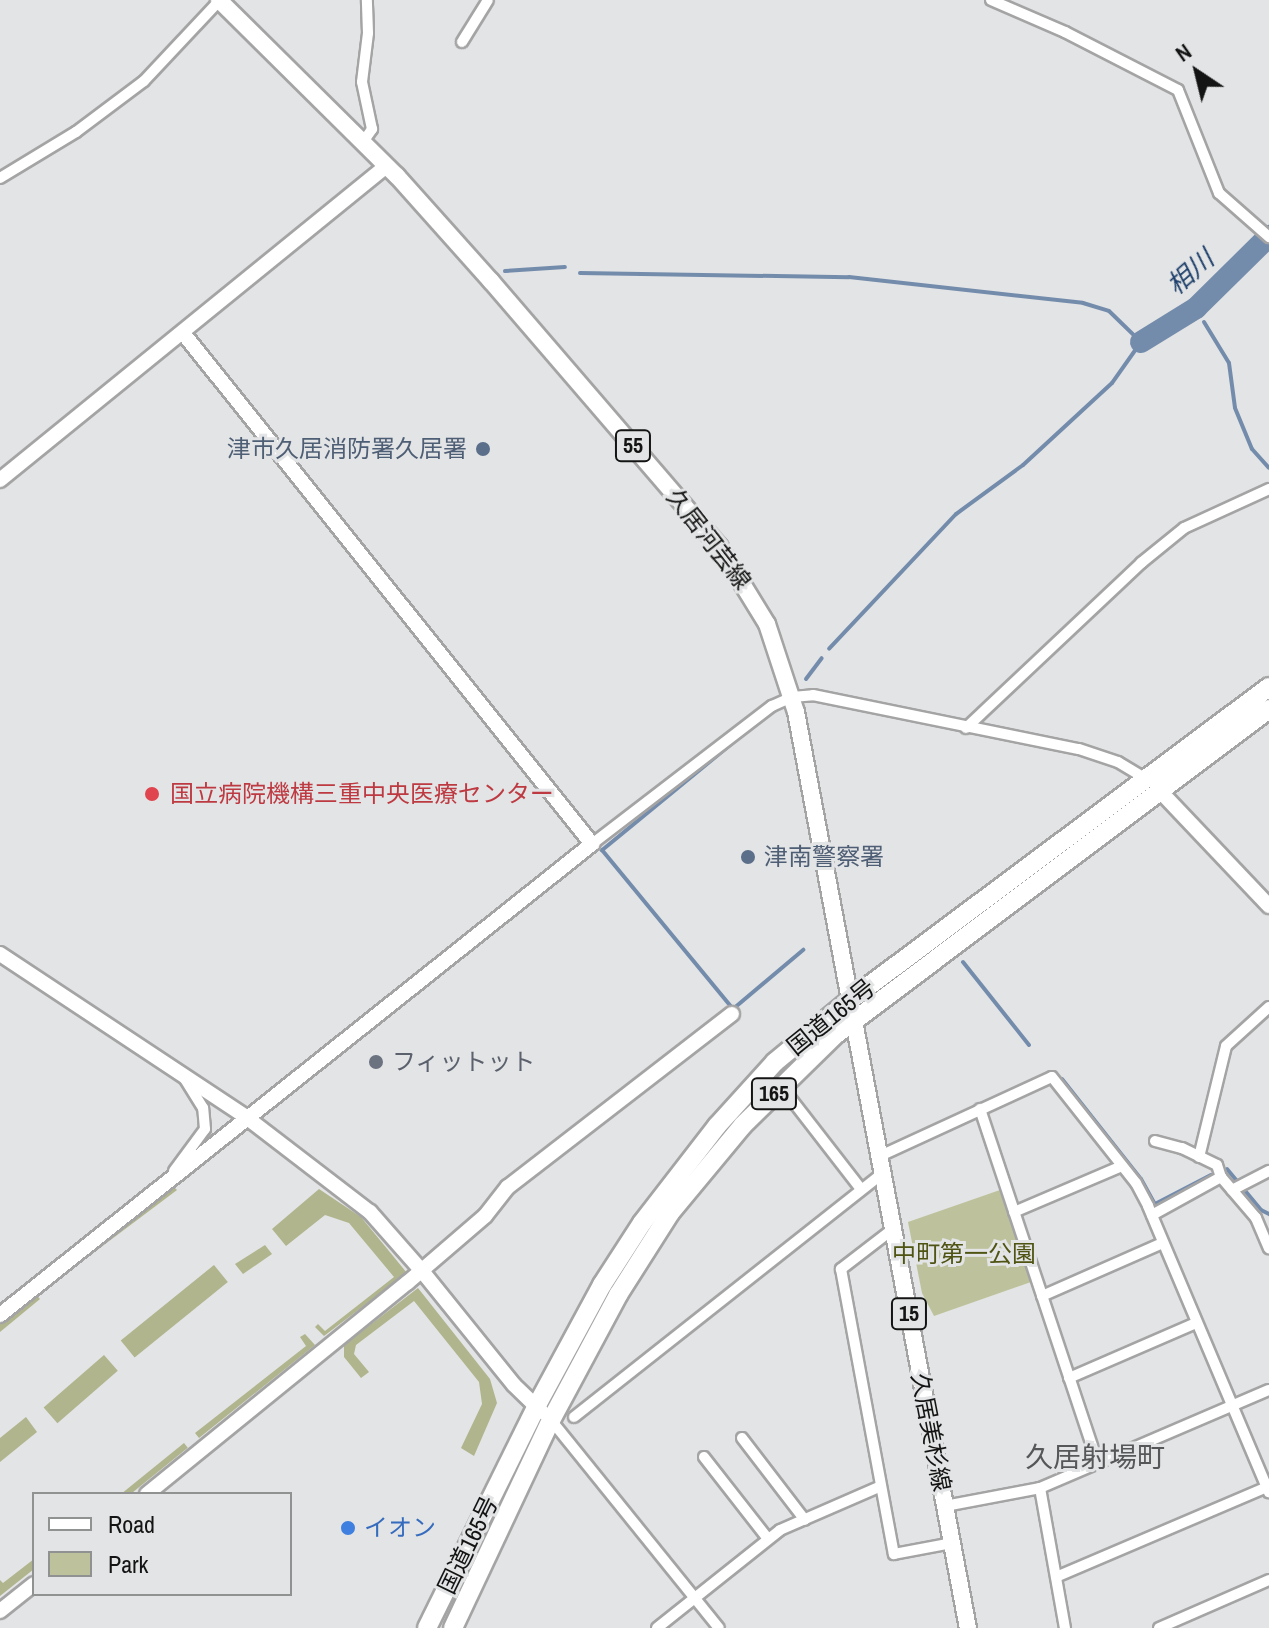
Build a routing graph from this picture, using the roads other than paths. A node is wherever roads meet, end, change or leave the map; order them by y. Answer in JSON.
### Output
{"nodes":[{"id":1,"x":220,"y":0,"type":"edge"},
{"id":2,"x":367,"y":0,"type":"edge"},
{"id":3,"x":488,"y":0,"type":"edge"},
{"id":4,"x":991,"y":0,"type":"edge"},
{"id":5,"x":462,"y":42,"type":"dead end"},
{"id":6,"x":363,"y":142,"type":"junction"},
{"id":7,"x":387,"y":166,"type":"junction"},
{"id":8,"x":0,"y":178,"type":"edge"},
{"id":9,"x":1266,"y":234,"type":"edge"},
{"id":10,"x":183,"y":333,"type":"junction"},
{"id":11,"x":0,"y":480,"type":"edge"},
{"id":12,"x":1269,"y":489,"type":"edge"},
{"id":13,"x":1269,"y":687,"type":"edge"},
{"id":14,"x":792,"y":697,"type":"junction"},
{"id":15,"x":1269,"y":709,"type":"edge"},
{"id":16,"x":966,"y":728,"type":"junction"},
{"id":17,"x":1152,"y":784,"type":"junction"},
{"id":18,"x":592,"y":844,"type":"junction"},
{"id":19,"x":1269,"y":906,"type":"edge"},
{"id":20,"x":0,"y":954,"type":"edge"},
{"id":21,"x":850,"y":1000,"type":"junction"},
{"id":22,"x":1269,"y":1007,"type":"edge"},
{"id":23,"x":732,"y":1014,"type":"dead end"},
{"id":24,"x":854,"y":1021,"type":"junction"},
{"id":25,"x":183,"y":1076,"type":"junction"},
{"id":26,"x":781,"y":1086,"type":"junction"},
{"id":27,"x":980,"y":1109,"type":"junction"},
{"id":28,"x":246,"y":1117,"type":"junction"},
{"id":29,"x":1155,"y":1141,"type":"dead end"},
{"id":30,"x":1199,"y":1157,"type":"junction"},
{"id":31,"x":882,"y":1165,"type":"junction"},
{"id":32,"x":1122,"y":1166,"type":"junction"},
{"id":33,"x":1269,"y":1171,"type":"edge"},
{"id":34,"x":1221,"y":1177,"type":"junction"},
{"id":35,"x":168,"y":1179,"type":"junction"},
{"id":36,"x":1236,"y":1187,"type":"junction"},
{"id":37,"x":861,"y":1189,"type":"junction"},
{"id":38,"x":1014,"y":1212,"type":"junction"},
{"id":39,"x":1152,"y":1215,"type":"junction"},
{"id":40,"x":893,"y":1229,"type":"junction"},
{"id":41,"x":1163,"y":1243,"type":"junction"},
{"id":42,"x":1269,"y":1248,"type":"edge"},
{"id":43,"x":422,"y":1271,"type":"junction"},
{"id":44,"x":1042,"y":1296,"type":"junction"},
{"id":45,"x":0,"y":1315,"type":"edge"},
{"id":46,"x":1196,"y":1323,"type":"junction"},
{"id":47,"x":1069,"y":1378,"type":"junction"},
{"id":48,"x":1269,"y":1390,"type":"edge"},
{"id":49,"x":1233,"y":1406,"type":"junction"},
{"id":50,"x":536,"y":1407,"type":"junction"},
{"id":51,"x":574,"y":1417,"type":"dead end"},
{"id":52,"x":551,"y":1420,"type":"junction"},
{"id":53,"x":742,"y":1438,"type":"dead end"},
{"id":54,"x":704,"y":1457,"type":"dead end"},
{"id":55,"x":1098,"y":1464,"type":"junction"},
{"id":56,"x":881,"y":1486,"type":"junction"},
{"id":57,"x":1040,"y":1488,"type":"junction"},
{"id":58,"x":1268,"y":1488,"type":"edge"},
{"id":59,"x":149,"y":1492,"type":"edge"},
{"id":60,"x":945,"y":1506,"type":"junction"},
{"id":61,"x":805,"y":1520,"type":"junction"},
{"id":62,"x":768,"y":1539,"type":"junction"},
{"id":63,"x":952,"y":1543,"type":"junction"},
{"id":64,"x":1056,"y":1577,"type":"junction"},
{"id":65,"x":1269,"y":1580,"type":"edge"},
{"id":66,"x":32,"y":1586,"type":"edge"},
{"id":67,"x":695,"y":1598,"type":"junction"},
{"id":68,"x":0,"y":1611,"type":"edge"},
{"id":69,"x":426,"y":1628,"type":"edge"},
{"id":70,"x":453,"y":1628,"type":"edge"},
{"id":71,"x":657,"y":1628,"type":"edge"},
{"id":72,"x":719,"y":1628,"type":"edge"},
{"id":73,"x":968,"y":1628,"type":"edge"},
{"id":74,"x":1065,"y":1628,"type":"edge"},
{"id":75,"x":1159,"y":1628,"type":"edge"}],
"edges":[{"from":1,"to":6,"type":"main road","name":"久居河芸線","number":"55"},
{"from":1,"to":8,"type":"street"},
{"from":2,"to":6,"type":"street"},
{"from":3,"to":5,"type":"street"},
{"from":4,"to":9,"type":"street"},
{"from":6,"to":7,"type":"main road","name":"久居河芸線","number":"55"},
{"from":7,"to":10,"type":"street"},
{"from":7,"to":14,"type":"main road","name":"久居河芸線","number":"55"},
{"from":10,"to":11,"type":"street"},
{"from":10,"to":18,"type":"street"},
{"from":12,"to":16,"type":"street"},
{"from":13,"to":17,"type":"highway","name":"国道165号","number":"165"},
{"from":14,"to":16,"type":"street"},
{"from":14,"to":18,"type":"street"},
{"from":14,"to":21,"type":"main road","name":"久居河芸線","number":"55"},
{"from":15,"to":17,"type":"highway","name":"国道165号","number":"165"},
{"from":16,"to":17,"type":"street"},
{"from":17,"to":19,"type":"street"},
{"from":17,"to":21,"type":"highway","name":"国道165号","number":"165"},
{"from":17,"to":24,"type":"highway","name":"国道165号","number":"165"},
{"from":18,"to":28,"type":"street"},
{"from":20,"to":25,"type":"street"},
{"from":21,"to":24,"type":"main road","name":"久居美杉線","number":"15"},
{"from":21,"to":50,"type":"highway","name":"国道165号","number":"165"},
{"from":22,"to":30,"type":"street"},
{"from":23,"to":43,"type":"street"},
{"from":24,"to":26,"type":"highway","name":"国道165号","number":"165"},
{"from":24,"to":31,"type":"main road","name":"久居美杉線","number":"15"},
{"from":25,"to":28,"type":"street"},
{"from":25,"to":35,"type":"street"},
{"from":26,"to":37,"type":"street"},
{"from":26,"to":52,"type":"highway","name":"国道165号","number":"165"},
{"from":27,"to":31,"type":"street"},
{"from":27,"to":32,"type":"street"},
{"from":27,"to":38,"type":"street"},
{"from":28,"to":35,"type":"street"},
{"from":28,"to":43,"type":"street"},
{"from":29,"to":30,"type":"street"},
{"from":30,"to":34,"type":"street"},
{"from":31,"to":37,"type":"street"},
{"from":31,"to":40,"type":"main road","name":"久居美杉線","number":"15"},
{"from":32,"to":38,"type":"street"},
{"from":32,"to":39,"type":"street"},
{"from":33,"to":36,"type":"street"},
{"from":34,"to":36,"type":"street"},
{"from":34,"to":39,"type":"street"},
{"from":35,"to":45,"type":"street"},
{"from":36,"to":42,"type":"street"},
{"from":37,"to":51,"type":"street"},
{"from":38,"to":44,"type":"street"},
{"from":39,"to":41,"type":"street"},
{"from":40,"to":56,"type":"street"},
{"from":40,"to":60,"type":"main road","name":"久居美杉線","number":"15"},
{"from":41,"to":44,"type":"street"},
{"from":41,"to":46,"type":"street"},
{"from":43,"to":50,"type":"street"},
{"from":43,"to":59,"type":"street"},
{"from":44,"to":47,"type":"street"},
{"from":46,"to":47,"type":"street"},
{"from":46,"to":49,"type":"street"},
{"from":47,"to":55,"type":"street"},
{"from":48,"to":49,"type":"street"},
{"from":49,"to":55,"type":"street"},
{"from":49,"to":58,"type":"street"},
{"from":50,"to":52,"type":"street"},
{"from":50,"to":69,"type":"highway","name":"国道165号","number":"165"},
{"from":52,"to":67,"type":"street"},
{"from":52,"to":70,"type":"highway","name":"国道165号","number":"165"},
{"from":53,"to":61,"type":"street"},
{"from":54,"to":62,"type":"street"},
{"from":55,"to":57,"type":"street"},
{"from":56,"to":61,"type":"street"},
{"from":56,"to":63,"type":"street"},
{"from":57,"to":60,"type":"street"},
{"from":57,"to":64,"type":"street"},
{"from":58,"to":64,"type":"street"},
{"from":60,"to":63,"type":"main road","name":"久居美杉線","number":"15"},
{"from":61,"to":62,"type":"street"},
{"from":62,"to":67,"type":"street"},
{"from":63,"to":73,"type":"main road","name":"久居美杉線","number":"15"},
{"from":64,"to":74,"type":"street"},
{"from":65,"to":75,"type":"street"},
{"from":66,"to":68,"type":"street"},
{"from":67,"to":71,"type":"street"},
{"from":67,"to":72,"type":"street"}]}
